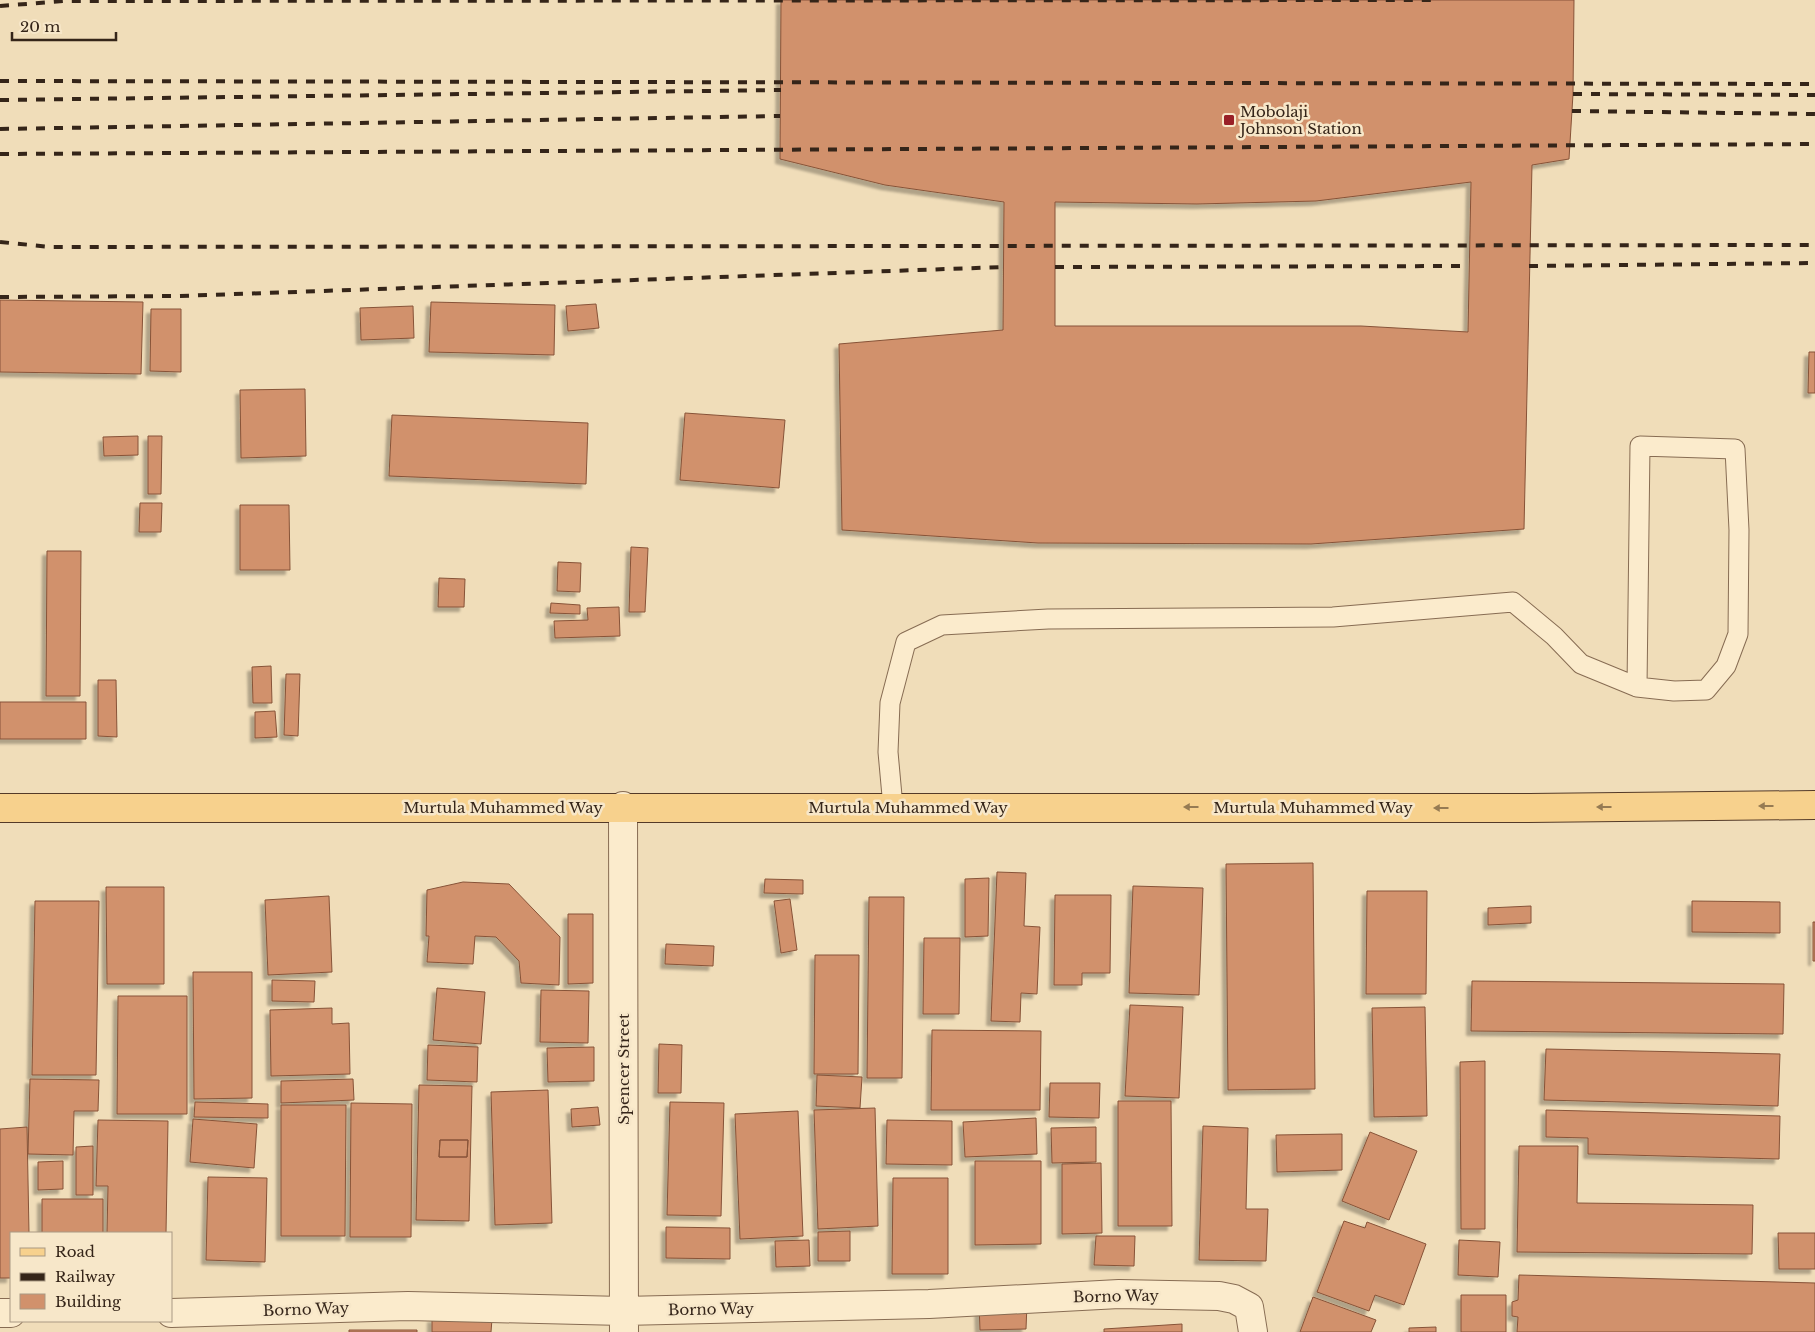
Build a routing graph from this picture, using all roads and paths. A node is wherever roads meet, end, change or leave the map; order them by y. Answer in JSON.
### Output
{"nodes":[{"id":1,"x":1637,"y":687,"type":"junction"},
{"id":2,"x":1815,"y":805,"type":"edge"},
{"id":3,"x":623,"y":806,"type":"junction"},
{"id":4,"x":892,"y":806,"type":"junction"},
{"id":5,"x":0,"y":808,"type":"edge"},
{"id":6,"x":172,"y":1314,"type":"edge"},
{"id":7,"x":1251,"y":1320,"type":"edge"},
{"id":8,"x":623,"y":1321,"type":"edge"}],
"edges":[{"from":1,"to":1,"type":"lane"},
{"from":1,"to":4,"type":"lane"},
{"from":2,"to":4,"type":"main road","name":"Murtula Muhammed Way","one_way":true},
{"from":3,"to":4,"type":"main road","name":"Murtula Muhammed Way"},
{"from":3,"to":5,"type":"main road","name":"Murtula Muhammed Way"},
{"from":3,"to":8,"type":"street","name":"Spencer Street"},
{"from":6,"to":8,"type":"street","name":"Borno Way"},
{"from":7,"to":8,"type":"street","name":"Borno Way"}]}
